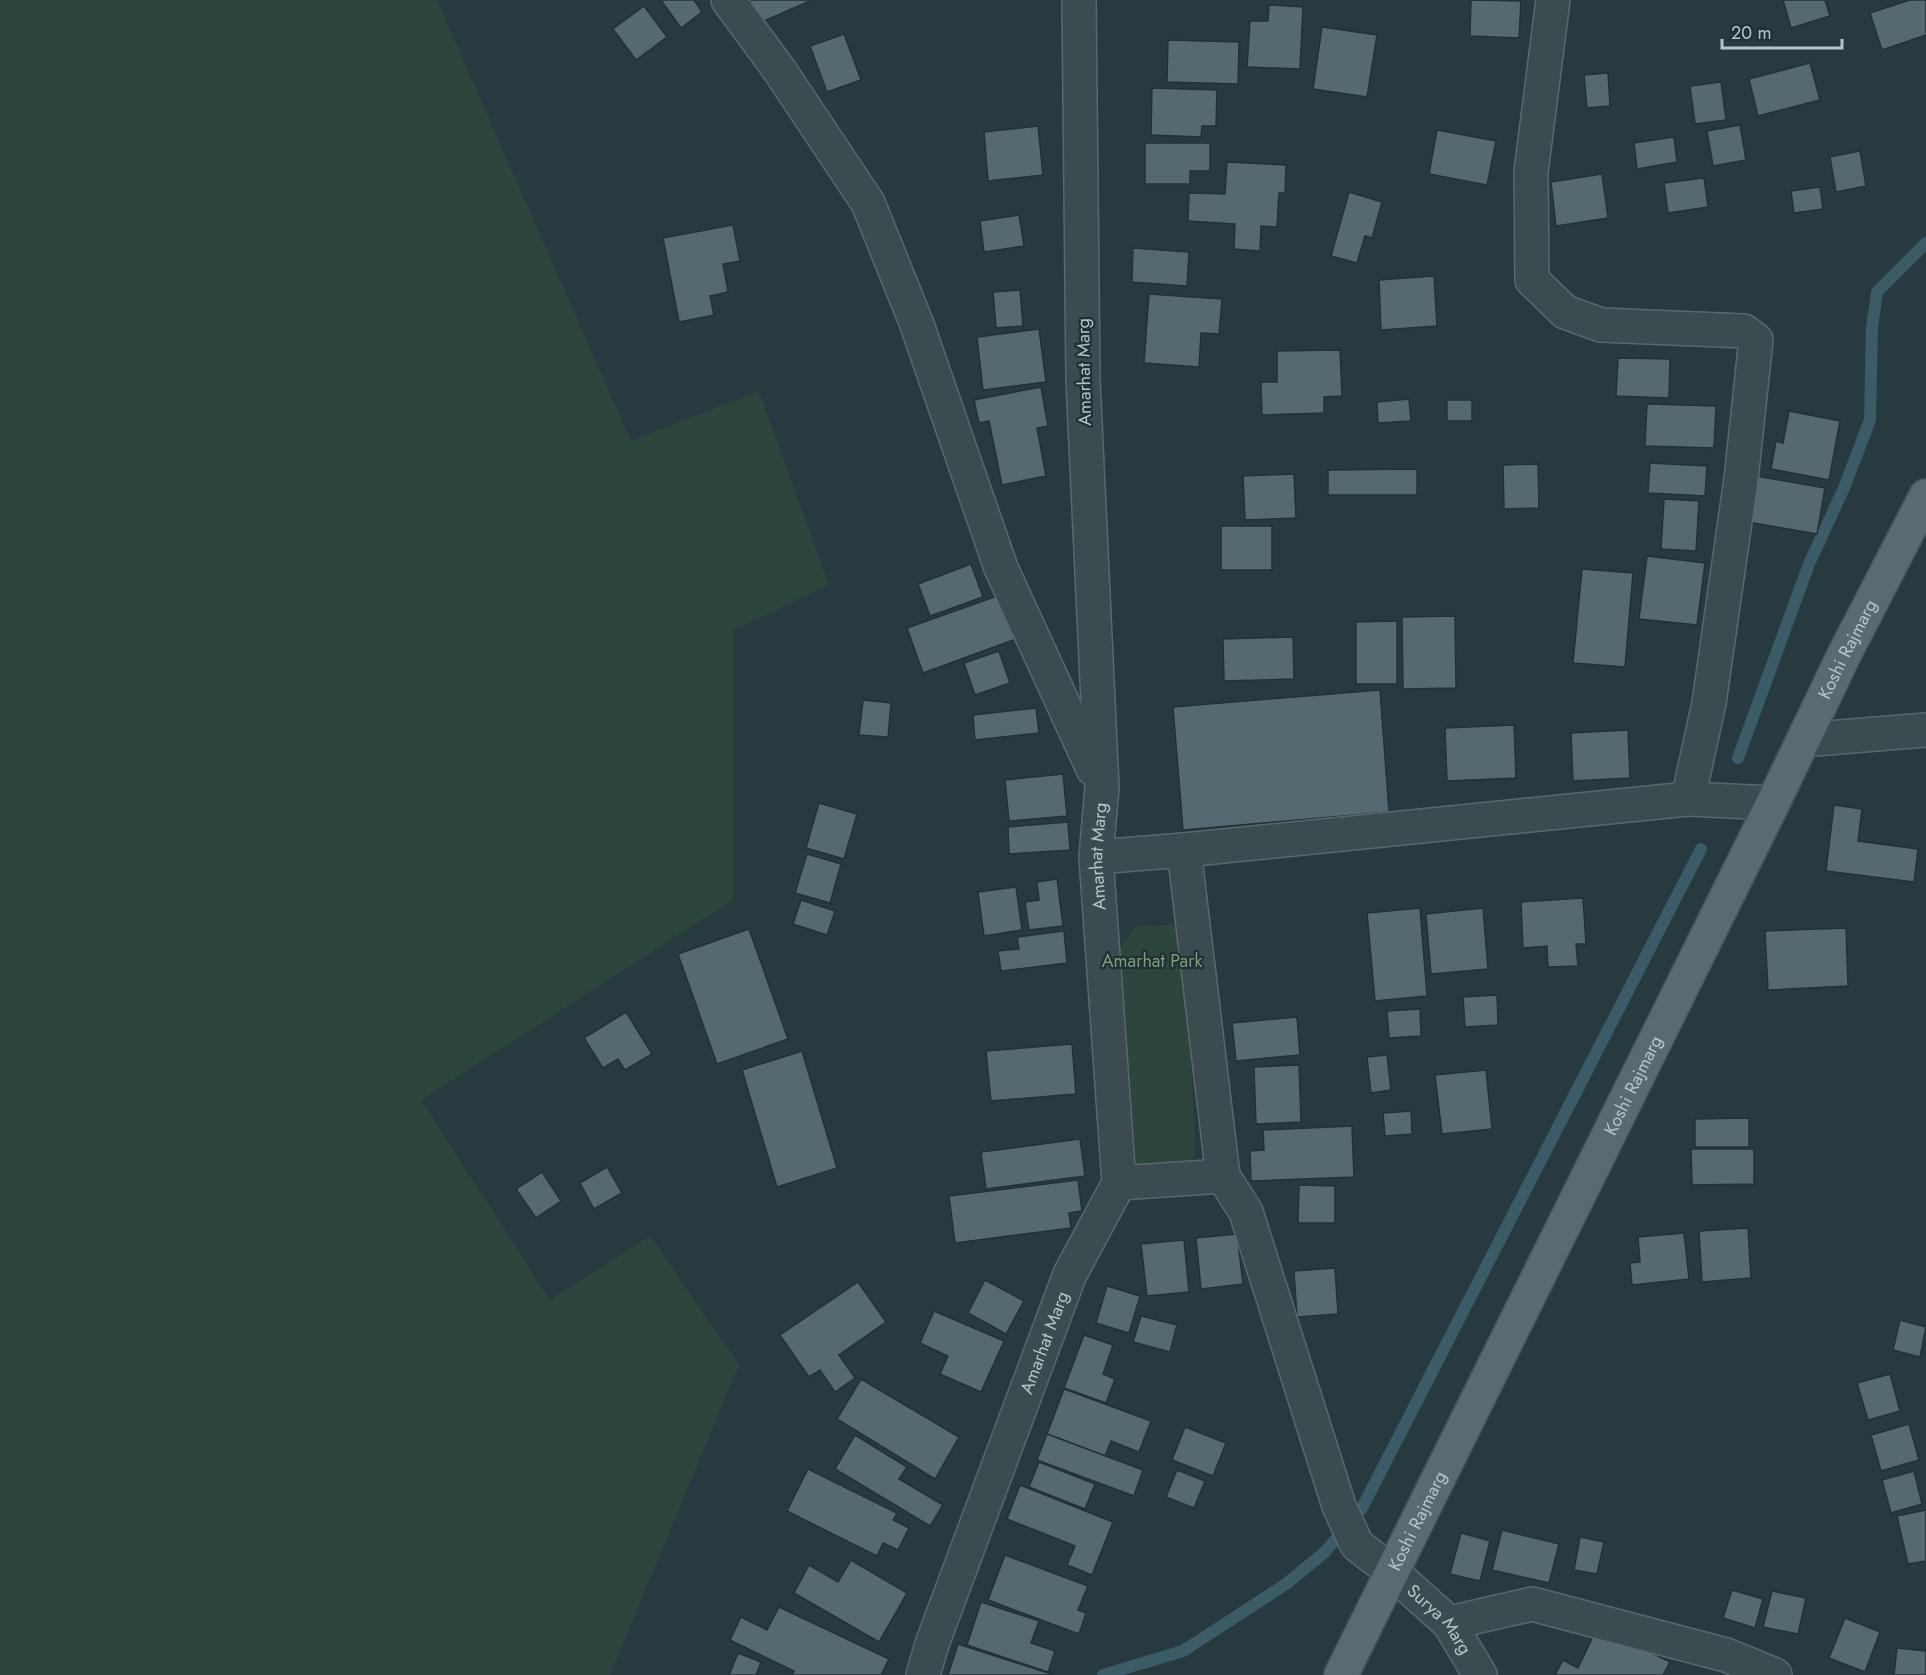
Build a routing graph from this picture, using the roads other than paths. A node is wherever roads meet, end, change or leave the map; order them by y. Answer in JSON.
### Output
{"nodes":[{"id":1,"x":728,"y":0,"type":"edge"},
{"id":2,"x":1079,"y":0,"type":"edge"},
{"id":3,"x":1553,"y":0,"type":"edge"},
{"id":4,"x":1926,"y":496,"type":"edge"},
{"id":5,"x":1926,"y":730,"type":"edge"},
{"id":6,"x":1803,"y":740,"type":"junction"},
{"id":7,"x":1102,"y":787,"type":"junction"},
{"id":8,"x":1688,"y":799,"type":"junction"},
{"id":9,"x":1773,"y":803,"type":"junction"},
{"id":10,"x":1184,"y":850,"type":"junction"},
{"id":11,"x":1096,"y":857,"type":"junction"},
{"id":12,"x":1223,"y":1176,"type":"junction"},
{"id":13,"x":1119,"y":1183,"type":"junction"},
{"id":14,"x":1391,"y":1570,"type":"junction"},
{"id":15,"x":1449,"y":1623,"type":"junction"},
{"id":16,"x":923,"y":1675,"type":"edge"},
{"id":17,"x":1341,"y":1675,"type":"edge"},
{"id":18,"x":1480,"y":1675,"type":"edge"},
{"id":19,"x":1775,"y":1675,"type":"edge"}],
"edges":[{"from":1,"to":7,"type":"street"},
{"from":2,"to":7,"type":"street","name":"Amarhat Marg"},
{"from":3,"to":8,"type":"street"},
{"from":4,"to":6,"type":"main road","name":"Koshi Rajmarg"},
{"from":5,"to":6,"type":"street"},
{"from":6,"to":9,"type":"main road","name":"Koshi Rajmarg"},
{"from":7,"to":11,"type":"street","name":"Amarhat Marg"},
{"from":8,"to":9,"type":"street"},
{"from":8,"to":10,"type":"street"},
{"from":9,"to":14,"type":"main road","name":"Koshi Rajmarg"},
{"from":10,"to":11,"type":"street"},
{"from":10,"to":12,"type":"street"},
{"from":11,"to":13,"type":"street","name":"Amarhat Marg"},
{"from":12,"to":13,"type":"street"},
{"from":12,"to":14,"type":"street","name":"Surya Marg"},
{"from":13,"to":16,"type":"street","name":"Amarhat Marg"},
{"from":14,"to":15,"type":"street","name":"Surya Marg"},
{"from":14,"to":17,"type":"main road","name":"Koshi Rajmarg"},
{"from":15,"to":18,"type":"street","name":"Surya Marg"},
{"from":15,"to":19,"type":"street"}]}
